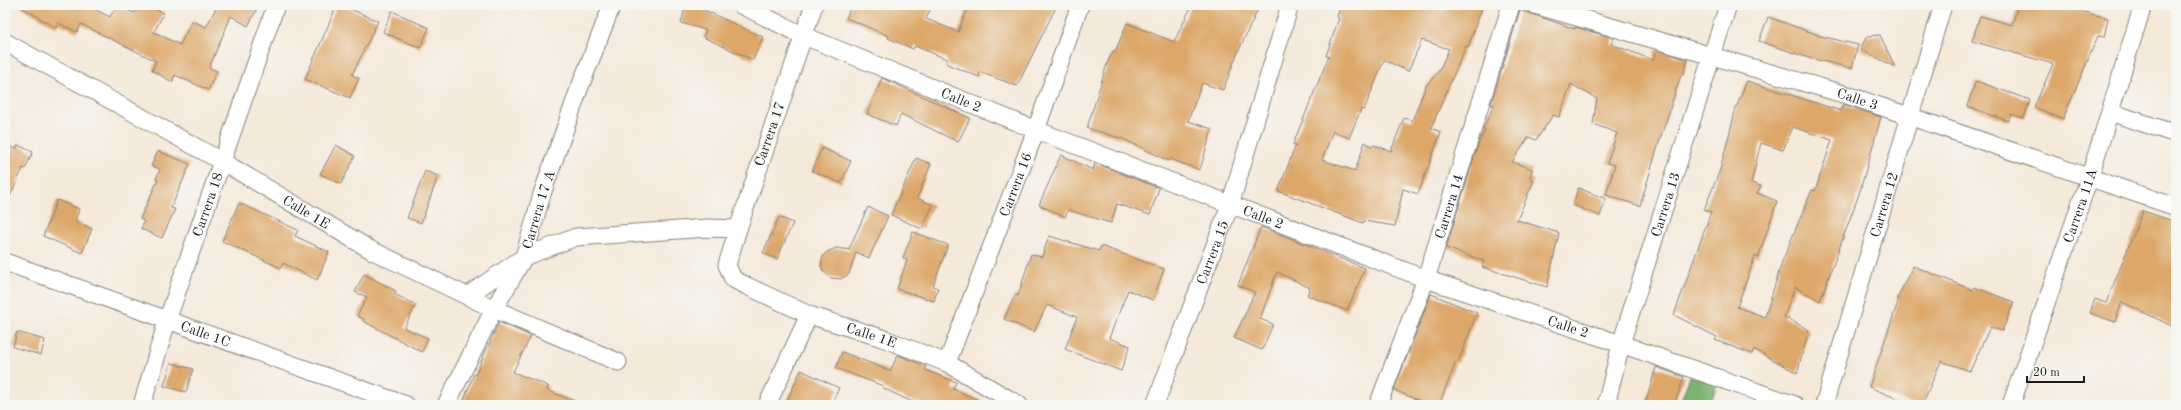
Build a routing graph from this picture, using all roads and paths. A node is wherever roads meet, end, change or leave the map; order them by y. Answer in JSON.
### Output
{"nodes":[{"id":1,"x":276,"y":5,"type":"edge"},
{"id":2,"x":612,"y":5,"type":"edge"},
{"id":3,"x":741,"y":5,"type":"edge"},
{"id":4,"x":814,"y":5,"type":"edge"},
{"id":5,"x":1080,"y":5,"type":"edge"},
{"id":6,"x":1290,"y":5,"type":"edge"},
{"id":7,"x":1511,"y":5,"type":"edge"},
{"id":8,"x":1536,"y":5,"type":"edge"},
{"id":9,"x":1728,"y":5,"type":"edge"},
{"id":10,"x":1943,"y":5,"type":"edge"},
{"id":11,"x":2143,"y":5,"type":"edge"},
{"id":12,"x":802,"y":35,"type":"junction"},
{"id":13,"x":5,"y":42,"type":"edge"},
{"id":14,"x":1712,"y":57,"type":"junction"},
{"id":15,"x":2110,"y":112,"type":"junction"},
{"id":16,"x":1909,"y":116,"type":"junction"},
{"id":17,"x":1036,"y":130,"type":"junction"},
{"id":18,"x":2176,"y":134,"type":"edge"},
{"id":19,"x":223,"y":162,"type":"junction"},
{"id":20,"x":2089,"y":179,"type":"junction"},
{"id":21,"x":1230,"y":204,"type":"junction"},
{"id":22,"x":2176,"y":207,"type":"edge"},
{"id":23,"x":738,"y":229,"type":"junction"},
{"id":24,"x":524,"y":257,"type":"junction"},
{"id":25,"x":5,"y":262,"type":"edge"},
{"id":26,"x":727,"y":265,"type":"joint"},
{"id":27,"x":1426,"y":279,"type":"junction"},
{"id":28,"x":467,"y":296,"type":"junction"},
{"id":29,"x":494,"y":309,"type":"junction"},
{"id":30,"x":809,"y":315,"type":"junction"},
{"id":31,"x":167,"y":321,"type":"junction"},
{"id":32,"x":1621,"y":344,"type":"junction"},
{"id":33,"x":618,"y":362,"type":"dead end"},
{"id":34,"x":947,"y":363,"type":"junction"},
{"id":35,"x":142,"y":405,"type":"edge"},
{"id":36,"x":406,"y":405,"type":"edge"},
{"id":37,"x":446,"y":405,"type":"edge"},
{"id":38,"x":767,"y":405,"type":"edge"},
{"id":39,"x":1020,"y":405,"type":"edge"},
{"id":40,"x":1155,"y":405,"type":"edge"},
{"id":41,"x":1378,"y":405,"type":"edge"},
{"id":42,"x":1606,"y":405,"type":"edge"},
{"id":43,"x":1795,"y":405,"type":"edge"},
{"id":44,"x":1824,"y":405,"type":"edge"},
{"id":45,"x":2011,"y":405,"type":"edge"}],
"edges":[{"from":1,"to":19,"type":"street","name":"Carrera 18"},
{"from":2,"to":24,"type":"street","name":"Carrera 17 A"},
{"from":3,"to":12,"type":"street","name":"Calle 2"},
{"from":4,"to":12,"type":"street","name":"Carrera 17"},
{"from":5,"to":17,"type":"street","name":"Carrera 16"},
{"from":6,"to":21,"type":"street","name":"Carrera 15"},
{"from":7,"to":27,"type":"street","name":"Carrera 14"},
{"from":8,"to":14,"type":"street","name":"Calle 3"},
{"from":9,"to":14,"type":"street","name":"Carrera 13"},
{"from":10,"to":16,"type":"street","name":"Carrera 12"},
{"from":11,"to":15,"type":"street","name":"Carrera 11A"},
{"from":12,"to":17,"type":"street","name":"Calle 2"},
{"from":12,"to":23,"type":"street","name":"Carrera 17"},
{"from":13,"to":19,"type":"street","name":"Calle 1E"},
{"from":14,"to":16,"type":"street","name":"Calle 3"},
{"from":14,"to":32,"type":"street","name":"Carrera 13"},
{"from":15,"to":18,"type":"street"},
{"from":15,"to":20,"type":"street","name":"Carrera 11A"},
{"from":16,"to":20,"type":"street","name":"Calle 3"},
{"from":16,"to":44,"type":"street","name":"Carrera 12"},
{"from":17,"to":21,"type":"street","name":"Calle 2"},
{"from":17,"to":34,"type":"street","name":"Carrera 16"},
{"from":19,"to":28,"type":"street","name":"Calle 1E"},
{"from":19,"to":31,"type":"street","name":"Carrera 18"},
{"from":20,"to":22,"type":"street","name":"Calle 3"},
{"from":20,"to":45,"type":"street","name":"Carrera 11A"},
{"from":21,"to":27,"type":"street","name":"Calle 2"},
{"from":21,"to":40,"type":"street","name":"Carrera 15"},
{"from":23,"to":24,"type":"street"},
{"from":23,"to":26,"type":"street","name":"Carrera 17"},
{"from":24,"to":28,"type":"street"},
{"from":24,"to":29,"type":"street","name":"Carrera 17 A"},
{"from":25,"to":31,"type":"street","name":"Calle 1C"},
{"from":26,"to":30,"type":"street","name":"Calle 1E"},
{"from":27,"to":32,"type":"street","name":"Calle 2"},
{"from":27,"to":41,"type":"street","name":"Carrera 14"},
{"from":28,"to":29,"type":"street","name":"Calle 1E"},
{"from":29,"to":33,"type":"street","name":"Calle 1E"},
{"from":29,"to":37,"type":"street","name":"Carrera 17 A"},
{"from":30,"to":34,"type":"street","name":"Calle 1E"},
{"from":30,"to":38,"type":"street"},
{"from":31,"to":35,"type":"street","name":"Carrera 18"},
{"from":31,"to":36,"type":"street","name":"Calle 1C"},
{"from":32,"to":42,"type":"street","name":"Carrera 13"},
{"from":32,"to":43,"type":"street","name":"Calle 2"},
{"from":34,"to":39,"type":"street","name":"Calle 1E"}]}
